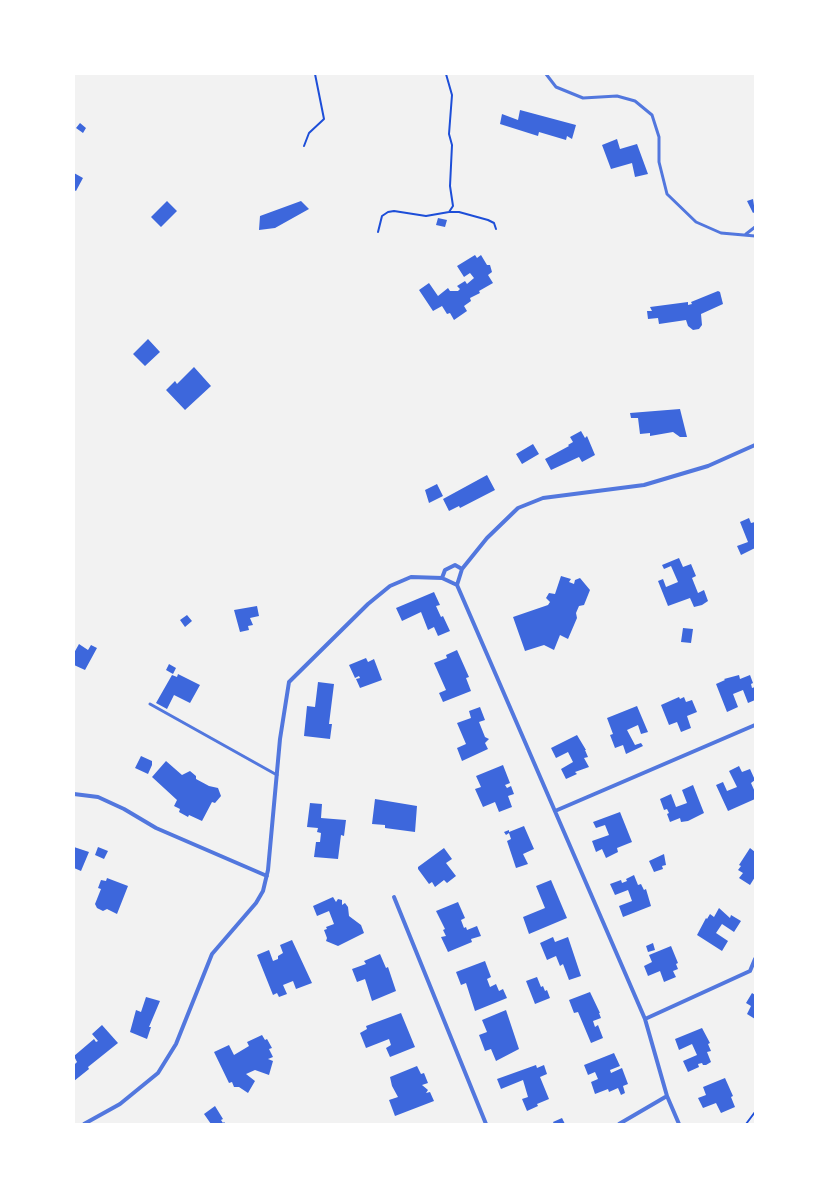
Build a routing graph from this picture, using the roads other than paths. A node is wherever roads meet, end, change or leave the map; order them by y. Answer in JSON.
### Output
{"nodes":[{"id":1,"x":546,"y":74,"type":"edge"},
{"id":2,"x":755,"y":227,"type":"edge"},
{"id":3,"x":746,"y":234,"type":"junction"},
{"id":4,"x":755,"y":236,"type":"edge"},
{"id":5,"x":755,"y":445,"type":"edge"},
{"id":6,"x":462,"y":569,"type":"junction"},
{"id":7,"x":442,"y":578,"type":"junction"},
{"id":8,"x":457,"y":585,"type":"junction"},
{"id":9,"x":150,"y":704,"type":"dead end"},
{"id":10,"x":755,"y":725,"type":"edge"},
{"id":11,"x":277,"y":775,"type":"junction"},
{"id":12,"x":74,"y":794,"type":"edge"},
{"id":13,"x":555,"y":811,"type":"junction"},
{"id":14,"x":267,"y":876,"type":"junction"},
{"id":15,"x":394,"y":897,"type":"dead end"},
{"id":16,"x":755,"y":959,"type":"edge"},
{"id":17,"x":645,"y":1019,"type":"junction"},
{"id":18,"x":667,"y":1096,"type":"junction"},
{"id":19,"x":84,"y":1124,"type":"edge"},
{"id":20,"x":486,"y":1124,"type":"edge"},
{"id":21,"x":619,"y":1124,"type":"edge"},
{"id":22,"x":679,"y":1124,"type":"edge"}],
"edges":[{"from":1,"to":3,"type":"lane"},
{"from":2,"to":3,"type":"lane"},
{"from":3,"to":4,"type":"lane"},
{"from":5,"to":6,"type":"street"},
{"from":6,"to":7,"type":"street"},
{"from":6,"to":8,"type":"street"},
{"from":7,"to":8,"type":"street"},
{"from":7,"to":11,"type":"street"},
{"from":8,"to":13,"type":"street"},
{"from":9,"to":11,"type":"lane"},
{"from":10,"to":13,"type":"street"},
{"from":11,"to":14,"type":"street"},
{"from":12,"to":14,"type":"street"},
{"from":13,"to":17,"type":"street"},
{"from":14,"to":19,"type":"street"},
{"from":15,"to":20,"type":"street"},
{"from":16,"to":17,"type":"street"},
{"from":17,"to":18,"type":"street"},
{"from":18,"to":21,"type":"street"},
{"from":18,"to":22,"type":"street"}]}
